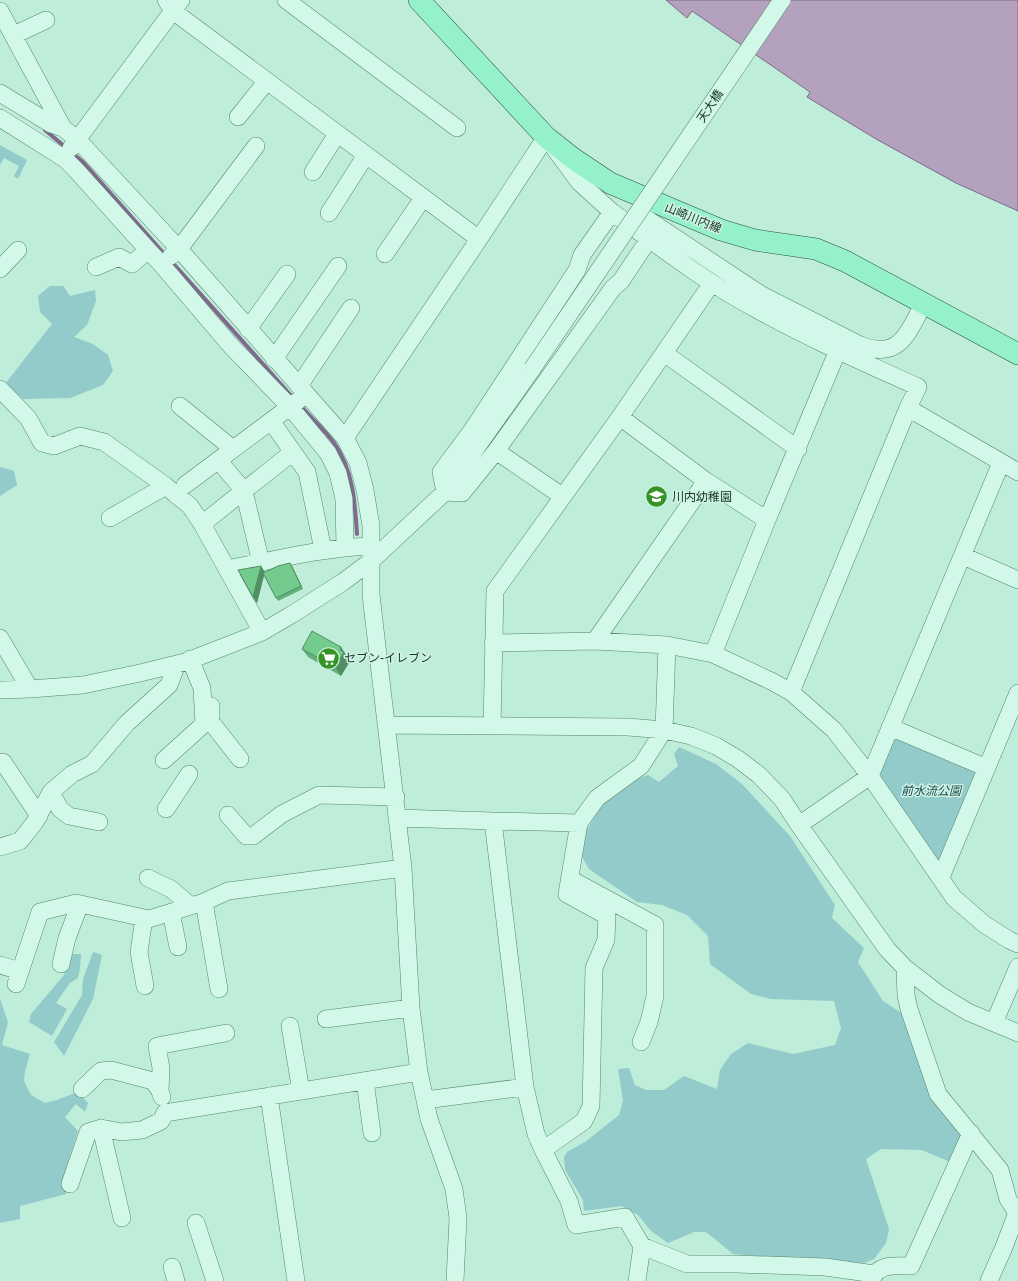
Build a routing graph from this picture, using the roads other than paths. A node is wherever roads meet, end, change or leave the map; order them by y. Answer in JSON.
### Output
{"nodes":[{"id":1,"x":286,"y":0,"type":"edge"},
{"id":2,"x":419,"y":0,"type":"edge"},
{"id":3,"x":782,"y":0,"type":"edge"},
{"id":4,"x":173,"y":4,"type":"edge"},
{"id":5,"x":0,"y":11,"type":"edge"},
{"id":6,"x":46,"y":20,"type":"dead end"},
{"id":7,"x":14,"y":35,"type":"junction"},
{"id":8,"x":267,"y":81,"type":"junction"},
{"id":9,"x":0,"y":93,"type":"edge"},
{"id":10,"x":238,"y":117,"type":"dead end"},
{"id":11,"x":0,"y":118,"type":"edge"},
{"id":12,"x":63,"y":128,"type":"junction"},
{"id":13,"x":458,"y":128,"type":"dead end"},
{"id":14,"x":337,"y":134,"type":"junction"},
{"id":15,"x":546,"y":137,"type":"junction"},
{"id":16,"x":76,"y":140,"type":"junction"},
{"id":17,"x":256,"y":146,"type":"dead end"},
{"id":18,"x":366,"y":156,"type":"junction"},
{"id":19,"x":65,"y":159,"type":"junction"},
{"id":20,"x":313,"y":172,"type":"dead end"},
{"id":21,"x":423,"y":198,"type":"junction"},
{"id":22,"x":612,"y":212,"type":"junction"},
{"id":23,"x":329,"y":213,"type":"dead end"},
{"id":24,"x":638,"y":213,"type":"junction"},
{"id":25,"x":649,"y":239,"type":"junction"},
{"id":26,"x":479,"y":240,"type":"junction"},
{"id":27,"x":179,"y":249,"type":"junction"},
{"id":28,"x":18,"y":250,"type":"dead end"},
{"id":29,"x":148,"y":250,"type":"junction"},
{"id":30,"x":385,"y":254,"type":"dead end"},
{"id":31,"x":161,"y":264,"type":"junction"},
{"id":32,"x":338,"y":266,"type":"dead end"},
{"id":33,"x":96,"y":267,"type":"dead end"},
{"id":34,"x":0,"y":269,"type":"edge"},
{"id":35,"x":287,"y":274,"type":"dead end"},
{"id":36,"x":712,"y":283,"type":"junction"},
{"id":37,"x":924,"y":303,"type":"junction"},
{"id":38,"x":351,"y":308,"type":"dead end"},
{"id":39,"x":248,"y":329,"type":"junction"},
{"id":40,"x":838,"y":350,"type":"junction"},
{"id":41,"x":664,"y":353,"type":"junction"},
{"id":42,"x":1018,"y":354,"type":"edge"},
{"id":43,"x":274,"y":359,"type":"junction"},
{"id":44,"x":0,"y":389,"type":"edge"},
{"id":45,"x":303,"y":391,"type":"junction"},
{"id":46,"x":180,"y":406,"type":"dead end"},
{"id":47,"x":290,"y":407,"type":"junction"},
{"id":48,"x":908,"y":408,"type":"junction"},
{"id":49,"x":620,"y":417,"type":"junction"},
{"id":50,"x":271,"y":422,"type":"junction"},
{"id":51,"x":345,"y":438,"type":"junction"},
{"id":52,"x":233,"y":449,"type":"junction"},
{"id":53,"x":798,"y":449,"type":"junction"},
{"id":54,"x":496,"y":451,"type":"junction"},
{"id":55,"x":293,"y":452,"type":"junction"},
{"id":56,"x":1001,"y":463,"type":"junction"},
{"id":57,"x":224,"y":466,"type":"dead end"},
{"id":58,"x":1018,"y":472,"type":"edge"},
{"id":59,"x":706,"y":480,"type":"junction"},
{"id":60,"x":185,"y":485,"type":"dead end"},
{"id":61,"x":166,"y":486,"type":"junction"},
{"id":62,"x":244,"y":490,"type":"junction"},
{"id":63,"x":445,"y":492,"type":"junction"},
{"id":64,"x":562,"y":496,"type":"junction"},
{"id":65,"x":110,"y":518,"type":"dead end"},
{"id":66,"x":767,"y":520,"type":"junction"},
{"id":67,"x":202,"y":524,"type":"junction"},
{"id":68,"x":345,"y":547,"type":"junction"},
{"id":69,"x":323,"y":550,"type":"junction"},
{"id":70,"x":371,"y":553,"type":"junction"},
{"id":71,"x":963,"y":556,"type":"junction"},
{"id":72,"x":261,"y":563,"type":"junction"},
{"id":73,"x":227,"y":569,"type":"junction"},
{"id":74,"x":1018,"y":580,"type":"edge"},
{"id":75,"x":262,"y":632,"type":"junction"},
{"id":76,"x":0,"y":638,"type":"edge"},
{"id":77,"x":595,"y":641,"type":"junction"},
{"id":78,"x":493,"y":643,"type":"junction"},
{"id":79,"x":667,"y":645,"type":"junction"},
{"id":80,"x":713,"y":654,"type":"junction"},
{"id":81,"x":189,"y":660,"type":"junction"},
{"id":82,"x":30,"y":689,"type":"junction"},
{"id":83,"x":0,"y":690,"type":"edge"},
{"id":84,"x":791,"y":692,"type":"junction"},
{"id":85,"x":1018,"y":693,"type":"edge"},
{"id":86,"x":387,"y":725,"type":"junction"},
{"id":87,"x":492,"y":726,"type":"junction"},
{"id":88,"x":890,"y":727,"type":"junction"},
{"id":89,"x":664,"y":730,"type":"junction"},
{"id":90,"x":240,"y":759,"type":"dead end"},
{"id":91,"x":3,"y":762,"type":"dead end"},
{"id":92,"x":987,"y":768,"type":"junction"},
{"id":93,"x":870,"y":776,"type":"junction"},
{"id":94,"x":51,"y":792,"type":"junction"},
{"id":95,"x":396,"y":797,"type":"junction"},
{"id":96,"x":166,"y":809,"type":"dead end"},
{"id":97,"x":228,"y":815,"type":"dead end"},
{"id":98,"x":39,"y":816,"type":"junction"},
{"id":99,"x":397,"y":818,"type":"junction"},
{"id":100,"x":493,"y":821,"type":"junction"},
{"id":101,"x":99,"y":822,"type":"dead end"},
{"id":102,"x":579,"y":823,"type":"junction"},
{"id":103,"x":799,"y":825,"type":"junction"},
{"id":104,"x":0,"y":847,"type":"edge"},
{"id":105,"x":403,"y":868,"type":"junction"},
{"id":106,"x":941,"y":877,"type":"junction"},
{"id":107,"x":148,"y":878,"type":"dead end"},
{"id":108,"x":570,"y":879,"type":"junction"},
{"id":109,"x":80,"y":904,"type":"junction"},
{"id":110,"x":197,"y":904,"type":"junction"},
{"id":111,"x":171,"y":912,"type":"junction"},
{"id":112,"x":144,"y":918,"type":"junction"},
{"id":113,"x":1018,"y":944,"type":"edge"},
{"id":114,"x":178,"y":947,"type":"dead end"},
{"id":115,"x":61,"y":964,"type":"dead end"},
{"id":116,"x":0,"y":965,"type":"edge"},
{"id":117,"x":1018,"y":967,"type":"edge"},
{"id":118,"x":905,"y":968,"type":"junction"},
{"id":119,"x":145,"y":986,"type":"dead end"},
{"id":120,"x":219,"y":989,"type":"dead end"},
{"id":121,"x":411,"y":1008,"type":"junction"},
{"id":122,"x":326,"y":1019,"type":"dead end"},
{"id":123,"x":994,"y":1023,"type":"junction"},
{"id":124,"x":290,"y":1026,"type":"dead end"},
{"id":125,"x":226,"y":1033,"type":"dead end"},
{"id":126,"x":1018,"y":1033,"type":"edge"},
{"id":127,"x":641,"y":1042,"type":"dead end"},
{"id":128,"x":419,"y":1072,"type":"junction"},
{"id":129,"x":365,"y":1081,"type":"junction"},
{"id":130,"x":525,"y":1087,"type":"junction"},
{"id":131,"x":82,"y":1089,"type":"dead end"},
{"id":132,"x":160,"y":1091,"type":"junction"},
{"id":133,"x":301,"y":1091,"type":"junction"},
{"id":134,"x":269,"y":1096,"type":"junction"},
{"id":135,"x":425,"y":1100,"type":"junction"},
{"id":136,"x":165,"y":1113,"type":"junction"},
{"id":137,"x":101,"y":1128,"type":"junction"},
{"id":138,"x":971,"y":1133,"type":"junction"},
{"id":139,"x":372,"y":1134,"type":"dead end"},
{"id":140,"x":543,"y":1150,"type":"junction"},
{"id":141,"x":70,"y":1184,"type":"dead end"},
{"id":142,"x":1017,"y":1212,"type":"edge"},
{"id":143,"x":122,"y":1218,"type":"dead end"},
{"id":144,"x":196,"y":1223,"type":"dead end"},
{"id":145,"x":642,"y":1246,"type":"junction"},
{"id":146,"x":1011,"y":1250,"type":"edge"},
{"id":147,"x":872,"y":1277,"type":"edge"},
{"id":148,"x":215,"y":1281,"type":"edge"},
{"id":149,"x":296,"y":1281,"type":"edge"},
{"id":150,"x":455,"y":1281,"type":"edge"},
{"id":151,"x":637,"y":1281,"type":"edge"},
{"id":152,"x":989,"y":1281,"type":"edge"}],
"edges":[{"from":1,"to":13,"type":"street"},
{"from":2,"to":15,"type":"main road","name":"山崎川内線"},
{"from":3,"to":24,"type":"street","name":"天大橋","bridge":true},
{"from":4,"to":8,"type":"street"},
{"from":4,"to":16,"type":"street"},
{"from":5,"to":7,"type":"street"},
{"from":6,"to":7,"type":"street"},
{"from":7,"to":12,"type":"street"},
{"from":8,"to":10,"type":"street"},
{"from":8,"to":14,"type":"street"},
{"from":9,"to":12,"type":"street"},
{"from":11,"to":19,"type":"street"},
{"from":12,"to":16,"type":"street"},
{"from":14,"to":18,"type":"street"},
{"from":14,"to":20,"type":"street"},
{"from":15,"to":22,"type":"street"},
{"from":15,"to":26,"type":"street"},
{"from":15,"to":37,"type":"main road","name":"山崎川内線"},
{"from":16,"to":19,"type":"street"},
{"from":16,"to":27,"type":"street"},
{"from":17,"to":27,"type":"street"},
{"from":18,"to":21,"type":"street"},
{"from":18,"to":23,"type":"street"},
{"from":19,"to":29,"type":"street"},
{"from":21,"to":26,"type":"street"},
{"from":21,"to":30,"type":"street"},
{"from":22,"to":25,"type":"street"},
{"from":22,"to":63,"type":"street"},
{"from":24,"to":37,"type":"street"},
{"from":24,"to":63,"type":"street","name":"天大橋","bridge":true},
{"from":25,"to":36,"type":"street"},
{"from":25,"to":54,"type":"street"},
{"from":26,"to":51,"type":"street"},
{"from":27,"to":31,"type":"street"},
{"from":27,"to":39,"type":"street"},
{"from":28,"to":34,"type":"street"},
{"from":29,"to":31,"type":"street"},
{"from":29,"to":33,"type":"street"},
{"from":31,"to":47,"type":"street"},
{"from":32,"to":43,"type":"street"},
{"from":35,"to":39,"type":"street"},
{"from":36,"to":40,"type":"street"},
{"from":36,"to":41,"type":"street"},
{"from":37,"to":42,"type":"main road","name":"山崎川内線"},
{"from":38,"to":45,"type":"street"},
{"from":39,"to":43,"type":"street"},
{"from":40,"to":48,"type":"street"},
{"from":40,"to":53,"type":"street"},
{"from":41,"to":49,"type":"street"},
{"from":41,"to":53,"type":"street"},
{"from":43,"to":45,"type":"street"},
{"from":44,"to":61,"type":"street"},
{"from":45,"to":47,"type":"street"},
{"from":45,"to":51,"type":"street"},
{"from":46,"to":52,"type":"street"},
{"from":47,"to":50,"type":"street"},
{"from":47,"to":68,"type":"street"},
{"from":48,"to":56,"type":"street"},
{"from":48,"to":84,"type":"street"},
{"from":49,"to":59,"type":"street"},
{"from":49,"to":64,"type":"street"},
{"from":50,"to":52,"type":"street"},
{"from":50,"to":55,"type":"street"},
{"from":51,"to":70,"type":"street"},
{"from":52,"to":60,"type":"street"},
{"from":53,"to":66,"type":"street"},
{"from":54,"to":63,"type":"street"},
{"from":54,"to":64,"type":"street"},
{"from":55,"to":62,"type":"street"},
{"from":55,"to":69,"type":"street"},
{"from":56,"to":58,"type":"street"},
{"from":56,"to":71,"type":"street"},
{"from":57,"to":62,"type":"street"},
{"from":59,"to":66,"type":"street"},
{"from":59,"to":77,"type":"street"},
{"from":61,"to":65,"type":"street"},
{"from":61,"to":67,"type":"street"},
{"from":62,"to":67,"type":"street"},
{"from":62,"to":72,"type":"street"},
{"from":63,"to":70,"type":"street","name":"天大橋"},
{"from":64,"to":78,"type":"street"},
{"from":66,"to":80,"type":"street"},
{"from":67,"to":73,"type":"street"},
{"from":68,"to":69,"type":"street"},
{"from":68,"to":70,"type":"street"},
{"from":69,"to":72,"type":"street"},
{"from":70,"to":75,"type":"street","name":"天大橋"},
{"from":70,"to":86,"type":"street"},
{"from":71,"to":74,"type":"street"},
{"from":71,"to":88,"type":"street"},
{"from":72,"to":73,"type":"street"},
{"from":73,"to":75,"type":"street"},
{"from":75,"to":81,"type":"street","name":"天大橋"},
{"from":76,"to":82,"type":"street"},
{"from":77,"to":78,"type":"street"},
{"from":77,"to":79,"type":"street"},
{"from":78,"to":87,"type":"street"},
{"from":79,"to":80,"type":"street"},
{"from":79,"to":89,"type":"street"},
{"from":80,"to":84,"type":"street"},
{"from":81,"to":82,"type":"street","name":"天大橋"},
{"from":81,"to":90,"type":"street"},
{"from":81,"to":94,"type":"street"},
{"from":81,"to":96,"type":"street"},
{"from":82,"to":83,"type":"street","name":"天大橋"},
{"from":84,"to":93,"type":"street"},
{"from":85,"to":92,"type":"street"},
{"from":86,"to":87,"type":"street"},
{"from":86,"to":95,"type":"street"},
{"from":87,"to":89,"type":"street"},
{"from":88,"to":92,"type":"street"},
{"from":88,"to":93,"type":"street"},
{"from":89,"to":102,"type":"street"},
{"from":89,"to":103,"type":"street"},
{"from":91,"to":98,"type":"street"},
{"from":92,"to":106,"type":"street"},
{"from":93,"to":103,"type":"street"},
{"from":93,"to":106,"type":"street"},
{"from":94,"to":98,"type":"street"},
{"from":94,"to":101,"type":"street"},
{"from":95,"to":97,"type":"street"},
{"from":95,"to":99,"type":"street"},
{"from":98,"to":104,"type":"street"},
{"from":99,"to":100,"type":"street"},
{"from":99,"to":105,"type":"street"},
{"from":100,"to":102,"type":"street"},
{"from":100,"to":130,"type":"street"},
{"from":102,"to":108,"type":"street"},
{"from":103,"to":118,"type":"street"},
{"from":105,"to":110,"type":"street"},
{"from":105,"to":121,"type":"street"},
{"from":106,"to":113,"type":"street"},
{"from":107,"to":110,"type":"street"},
{"from":108,"to":127,"type":"street"},
{"from":108,"to":140,"type":"street"},
{"from":109,"to":112,"type":"street"},
{"from":109,"to":115,"type":"street"},
{"from":109,"to":116,"type":"street"},
{"from":110,"to":111,"type":"street"},
{"from":110,"to":120,"type":"street"},
{"from":111,"to":112,"type":"street"},
{"from":111,"to":114,"type":"street"},
{"from":112,"to":119,"type":"street"},
{"from":117,"to":123,"type":"street"},
{"from":118,"to":123,"type":"street"},
{"from":118,"to":138,"type":"street"},
{"from":121,"to":122,"type":"street"},
{"from":121,"to":128,"type":"street"},
{"from":123,"to":126,"type":"street"},
{"from":124,"to":133,"type":"street"},
{"from":125,"to":132,"type":"street"},
{"from":128,"to":129,"type":"street"},
{"from":128,"to":135,"type":"street"},
{"from":129,"to":133,"type":"street"},
{"from":129,"to":139,"type":"street"},
{"from":130,"to":135,"type":"street"},
{"from":130,"to":140,"type":"street"},
{"from":131,"to":132,"type":"street"},
{"from":132,"to":136,"type":"street"},
{"from":133,"to":134,"type":"street"},
{"from":134,"to":136,"type":"street"},
{"from":134,"to":149,"type":"street"},
{"from":135,"to":150,"type":"street"},
{"from":136,"to":137,"type":"street"},
{"from":137,"to":141,"type":"street"},
{"from":137,"to":143,"type":"street"},
{"from":138,"to":142,"type":"street"},
{"from":138,"to":147,"type":"street"},
{"from":140,"to":145,"type":"street"},
{"from":142,"to":146,"type":"street"},
{"from":144,"to":148,"type":"street"},
{"from":145,"to":147,"type":"street"},
{"from":145,"to":151,"type":"street"},
{"from":146,"to":152,"type":"street"}]}
